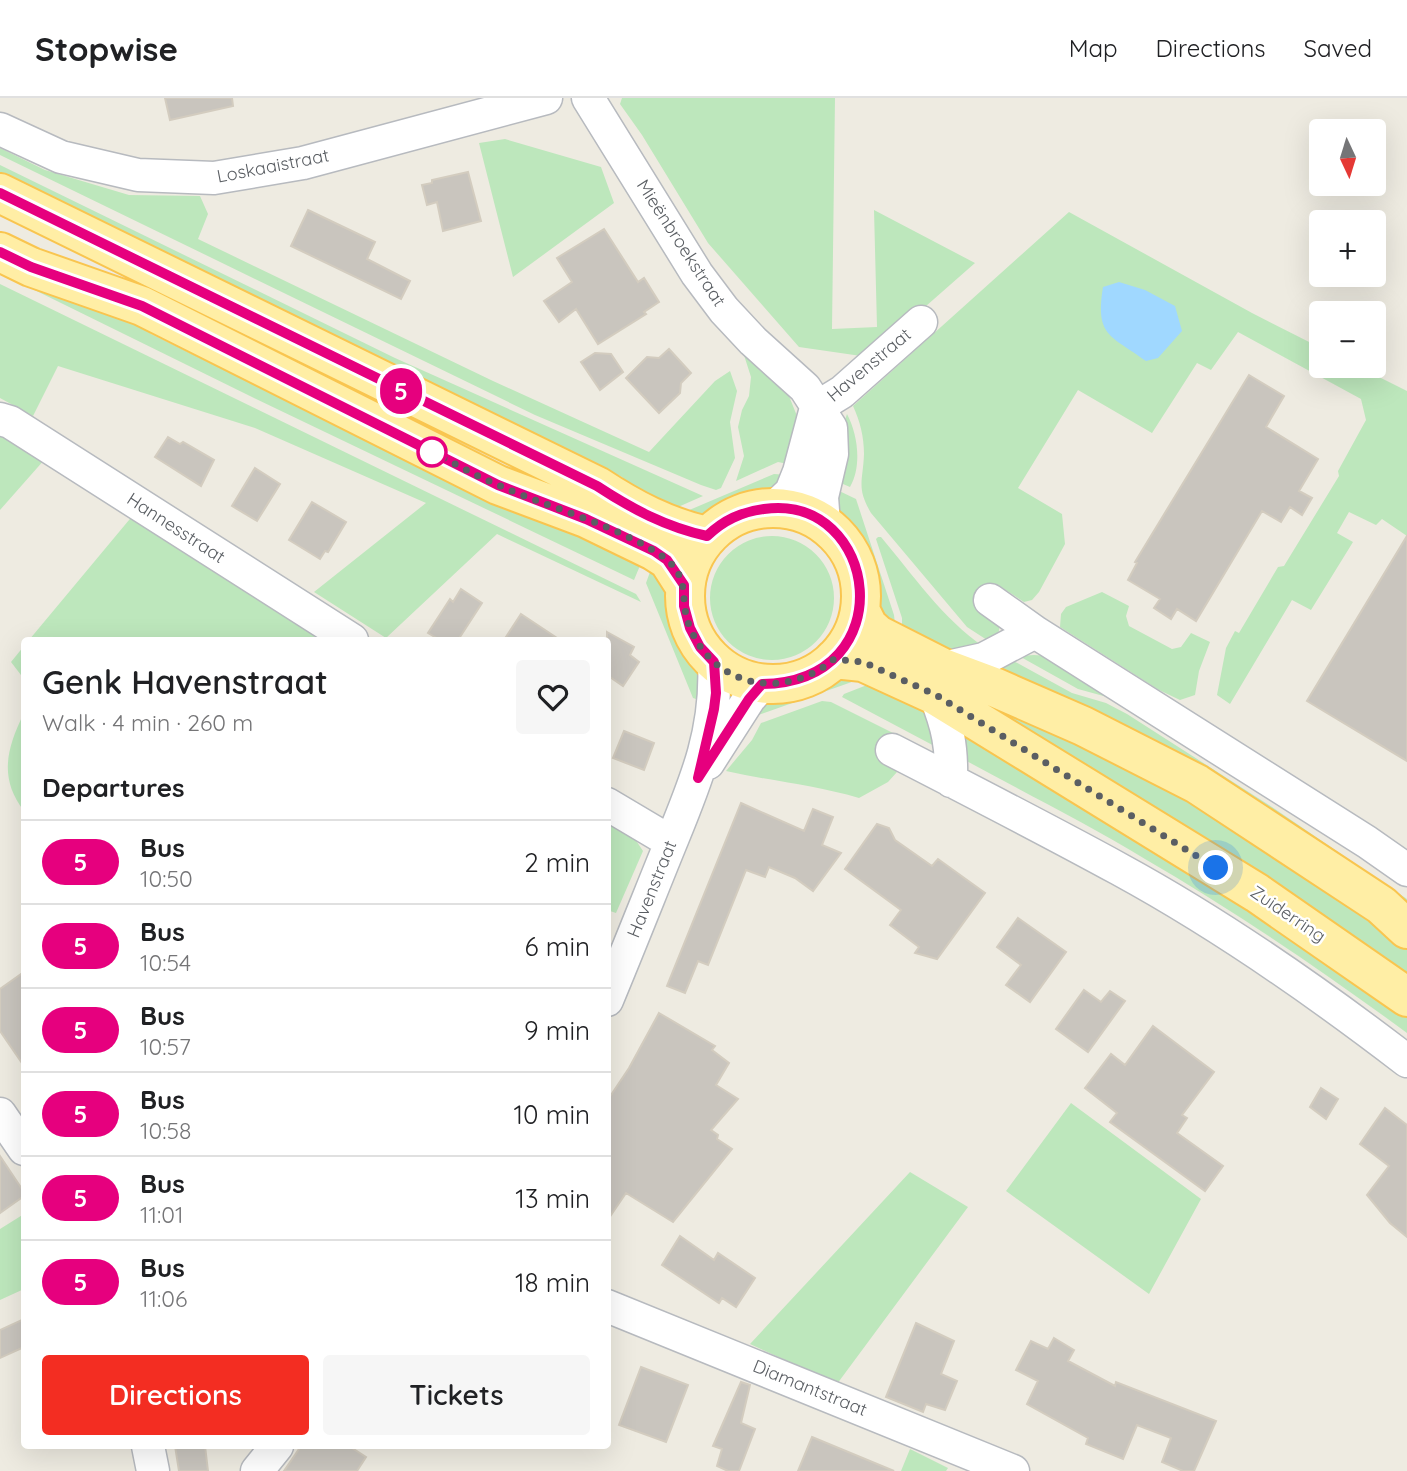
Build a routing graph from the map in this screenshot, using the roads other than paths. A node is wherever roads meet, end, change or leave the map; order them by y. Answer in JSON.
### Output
{"nodes":[{"id":1,"x":546,"y":98,"type":"edge"},
{"id":2,"x":588,"y":98,"type":"edge"},
{"id":3,"x":0,"y":129,"type":"edge"},
{"id":4,"x":0,"y":193,"type":"edge"},
{"id":5,"x":0,"y":252,"type":"edge"},
{"id":6,"x":922,"y":322,"type":"dead end"},
{"id":7,"x":816,"y":408,"type":"junction"},
{"id":8,"x":0,"y":419,"type":"edge"},
{"id":9,"x":775,"y":507,"type":"junction"},
{"id":10,"x":824,"y":524,"type":"junction"},
{"id":11,"x":707,"y":536,"type":"junction"},
{"id":12,"x":684,"y":585,"type":"junction"},
{"id":13,"x":990,"y":600,"type":"dead end"},
{"id":14,"x":860,"y":610,"type":"junction"},
{"id":15,"x":1035,"y":632,"type":"junction"},
{"id":16,"x":347,"y":637,"type":"edge"},
{"id":17,"x":834,"y":659,"type":"junction"},
{"id":18,"x":714,"y":662,"type":"junction"},
{"id":19,"x":939,"y":682,"type":"junction"},
{"id":20,"x":762,"y":684,"type":"junction"},
{"id":21,"x":892,"y":750,"type":"dead end"},
{"id":22,"x":698,"y":778,"type":"junction"},
{"id":23,"x":951,"y":781,"type":"junction"},
{"id":24,"x":611,"y":806,"type":"edge"},
{"id":25,"x":671,"y":842,"type":"junction"},
{"id":26,"x":1407,"y":870,"type":"edge"},
{"id":27,"x":1407,"y":929,"type":"edge"},
{"id":28,"x":611,"y":990,"type":"edge"},
{"id":29,"x":1407,"y":997,"type":"edge"},
{"id":30,"x":1407,"y":1061,"type":"edge"},
{"id":31,"x":0,"y":1114,"type":"edge"},
{"id":32,"x":21,"y":1145,"type":"edge"},
{"id":33,"x":611,"y":1308,"type":"edge"},
{"id":34,"x":149,"y":1449,"type":"edge"},
{"id":35,"x":275,"y":1449,"type":"edge"},
{"id":36,"x":153,"y":1471,"type":"edge"},
{"id":37,"x":257,"y":1471,"type":"edge"},
{"id":38,"x":1013,"y":1471,"type":"edge"}],
"edges":[{"from":1,"to":3,"type":"street","name":"Loskaaistraat"},
{"from":2,"to":7,"type":"street","name":"Mieënbroekstraat"},
{"from":4,"to":11,"type":"main road"},
{"from":5,"to":12,"type":"main road"},
{"from":6,"to":7,"type":"street","name":"Havenstraat"},
{"from":7,"to":9,"type":"street"},
{"from":7,"to":10,"type":"street","name":"Mieënbroekstraat"},
{"from":8,"to":16,"type":"street","name":"Hannesstraat"},
{"from":9,"to":10,"type":"main road"},
{"from":9,"to":11,"type":"main road"},
{"from":10,"to":14,"type":"main road"},
{"from":11,"to":12,"type":"main road"},
{"from":12,"to":18,"type":"main road"},
{"from":13,"to":15,"type":"street"},
{"from":14,"to":17,"type":"main road"},
{"from":14,"to":19,"type":"main road","name":"Zuiderring"},
{"from":15,"to":19,"type":"street"},
{"from":15,"to":26,"type":"street"},
{"from":17,"to":19,"type":"main road","name":"Zuiderring"},
{"from":17,"to":20,"type":"main road"},
{"from":18,"to":20,"type":"main road"},
{"from":18,"to":22,"type":"street","name":"Havenstraat"},
{"from":19,"to":23,"type":"street"},
{"from":19,"to":27,"type":"main road","name":"Zuiderring"},
{"from":19,"to":29,"type":"main road","name":"Zuiderring"},
{"from":20,"to":22,"type":"street","name":"Havenstraat"},
{"from":21,"to":23,"type":"street"},
{"from":22,"to":25,"type":"street","name":"Havenstraat"},
{"from":23,"to":30,"type":"street"},
{"from":24,"to":25,"type":"street"},
{"from":25,"to":28,"type":"street","name":"Havenstraat"},
{"from":31,"to":32,"type":"street"},
{"from":33,"to":38,"type":"street","name":"Diamantstraat"},
{"from":34,"to":36,"type":"street"},
{"from":35,"to":37,"type":"street"}]}
